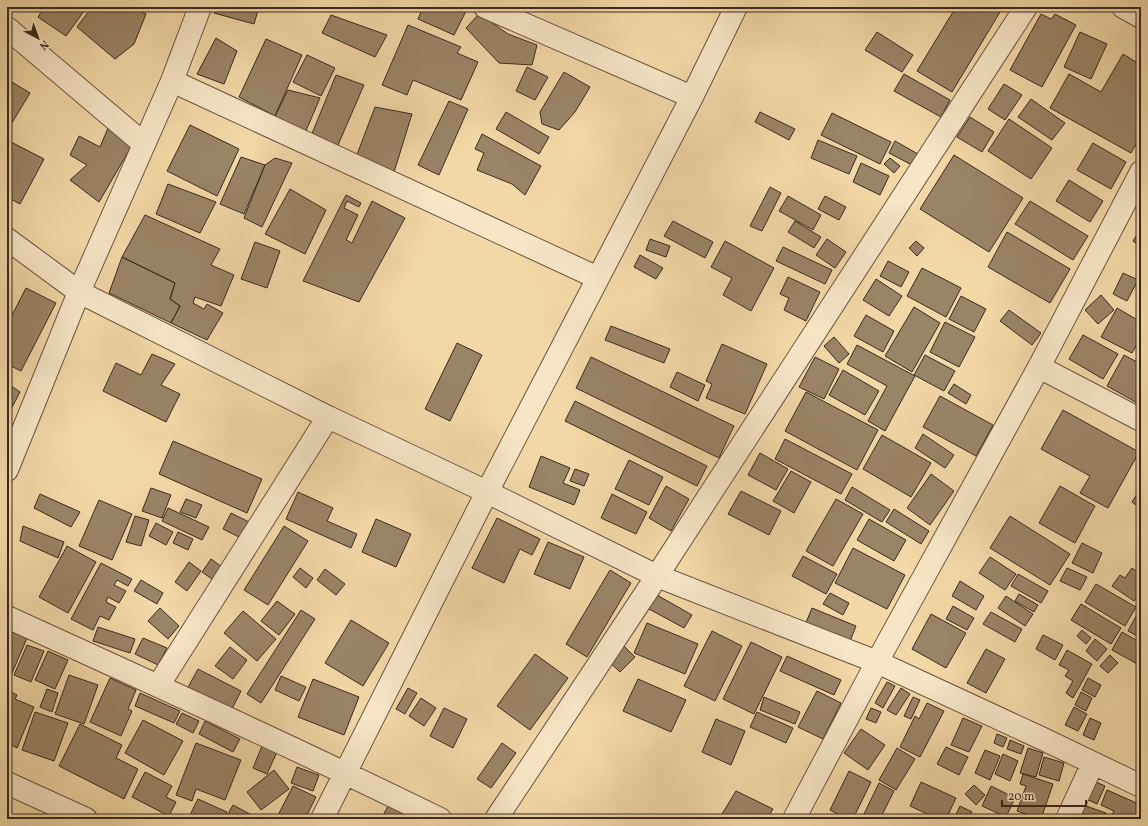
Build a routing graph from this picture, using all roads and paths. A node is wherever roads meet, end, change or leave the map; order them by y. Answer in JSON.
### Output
{"nodes":[{"id":1,"x":200,"y":7,"type":"edge"},
{"id":2,"x":485,"y":7,"type":"edge"},
{"id":3,"x":736,"y":7,"type":"edge"},
{"id":4,"x":1026,"y":7,"type":"edge"},
{"id":5,"x":1123,"y":7,"type":"edge"},
{"id":6,"x":516,"y":13,"type":"edge"},
{"id":7,"x":1141,"y":17,"type":"edge"},
{"id":8,"x":7,"y":28,"type":"edge"},
{"id":9,"x":172,"y":81,"type":"junction"},
{"id":10,"x":692,"y":97,"type":"junction"},
{"id":11,"x":144,"y":144,"type":"junction"},
{"id":12,"x":1141,"y":172,"type":"edge"},
{"id":13,"x":7,"y":239,"type":"edge"},
{"id":14,"x":598,"y":278,"type":"junction"},
{"id":15,"x":79,"y":292,"type":"junction"},
{"id":16,"x":1039,"y":368,"type":"junction"},
{"id":17,"x":328,"y":417,"type":"junction"},
{"id":18,"x":1141,"y":420,"type":"edge"},
{"id":19,"x":7,"y":470,"type":"edge"},
{"id":20,"x":487,"y":492,"type":"junction"},
{"id":21,"x":657,"y":576,"type":"junction"},
{"id":22,"x":7,"y":617,"type":"edge"},
{"id":23,"x":876,"y":662,"type":"junction"},
{"id":24,"x":158,"y":686,"type":"junction"},
{"id":25,"x":1093,"y":763,"type":"junction"},
{"id":26,"x":345,"y":772,"type":"junction"},
{"id":27,"x":7,"y":783,"type":"edge"},
{"id":28,"x":1141,"y":786,"type":"edge"},
{"id":29,"x":86,"y":819,"type":"edge"},
{"id":30,"x":322,"y":819,"type":"edge"},
{"id":31,"x":440,"y":819,"type":"edge"},
{"id":32,"x":496,"y":819,"type":"edge"},
{"id":33,"x":794,"y":819,"type":"edge"},
{"id":34,"x":1067,"y":819,"type":"edge"}],
"edges":[{"from":1,"to":9,"type":"street"},
{"from":2,"to":6,"type":"street"},
{"from":3,"to":10,"type":"street"},
{"from":4,"to":21,"type":"street"},
{"from":5,"to":7,"type":"street"},
{"from":6,"to":10,"type":"street"},
{"from":8,"to":11,"type":"street"},
{"from":9,"to":11,"type":"street"},
{"from":9,"to":14,"type":"street"},
{"from":10,"to":14,"type":"street"},
{"from":11,"to":15,"type":"street"},
{"from":12,"to":16,"type":"street"},
{"from":13,"to":15,"type":"street"},
{"from":14,"to":20,"type":"street"},
{"from":15,"to":17,"type":"street"},
{"from":15,"to":19,"type":"street"},
{"from":16,"to":18,"type":"street"},
{"from":16,"to":23,"type":"street"},
{"from":17,"to":20,"type":"street"},
{"from":17,"to":24,"type":"street"},
{"from":20,"to":21,"type":"street"},
{"from":20,"to":26,"type":"street"},
{"from":21,"to":23,"type":"street"},
{"from":21,"to":32,"type":"street"},
{"from":22,"to":24,"type":"street"},
{"from":23,"to":25,"type":"street"},
{"from":23,"to":33,"type":"street"},
{"from":24,"to":26,"type":"street"},
{"from":25,"to":28,"type":"street"},
{"from":25,"to":34,"type":"street"},
{"from":26,"to":30,"type":"street"},
{"from":26,"to":31,"type":"street"},
{"from":27,"to":29,"type":"street"}]}
